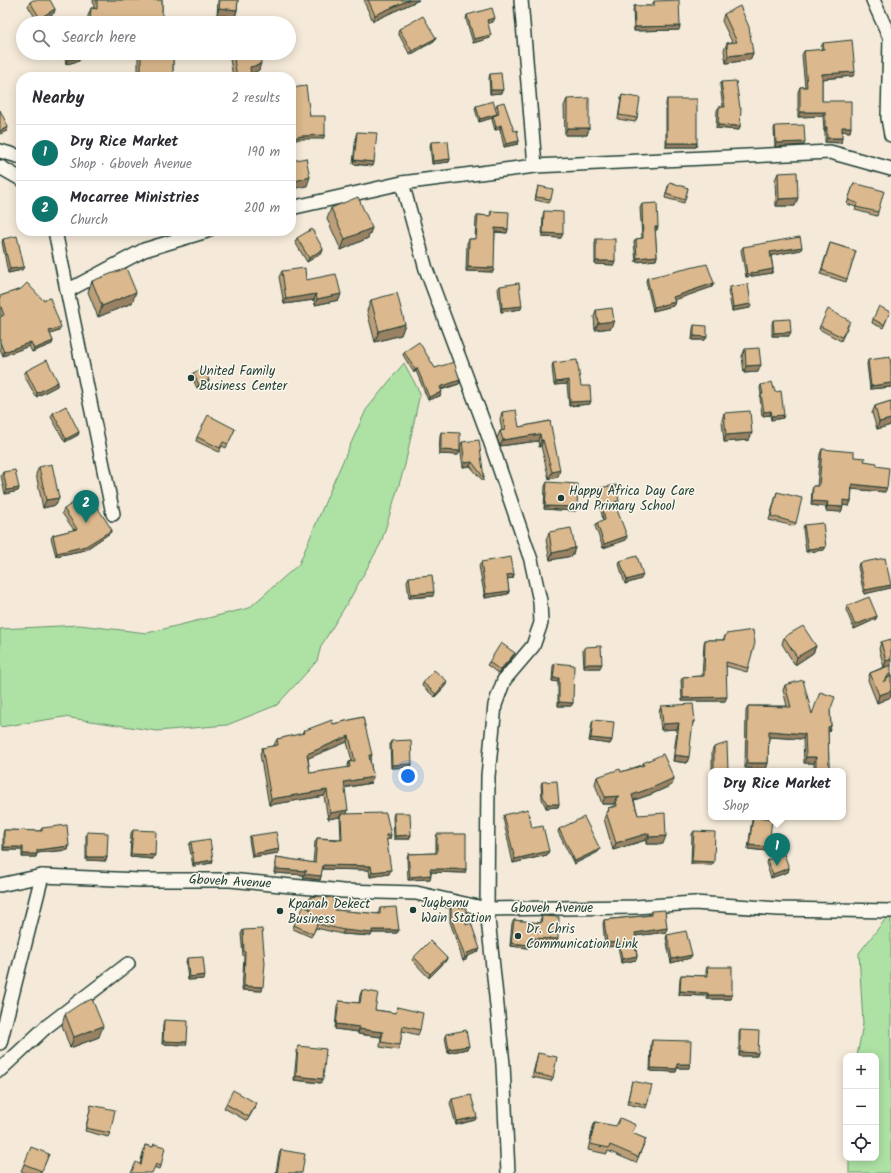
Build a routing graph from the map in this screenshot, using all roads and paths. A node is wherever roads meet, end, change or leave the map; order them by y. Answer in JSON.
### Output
{"nodes":[{"id":1,"x":521,"y":0,"type":"edge"},
{"id":2,"x":873,"y":0,"type":"edge"},
{"id":3,"x":891,"y":135,"type":"edge"},
{"id":4,"x":0,"y":151,"type":"edge"},
{"id":5,"x":16,"y":156,"type":"edge"},
{"id":6,"x":535,"y":166,"type":"junction"},
{"id":7,"x":0,"y":167,"type":"edge"},
{"id":8,"x":891,"y":169,"type":"edge"},
{"id":9,"x":16,"y":176,"type":"edge"},
{"id":10,"x":402,"y":183,"type":"junction"},
{"id":11,"x":296,"y":207,"type":"edge"},
{"id":12,"x":56,"y":236,"type":"edge"},
{"id":13,"x":190,"y":236,"type":"edge"},
{"id":14,"x":67,"y":291,"type":"junction"},
{"id":15,"x":113,"y":514,"type":"dead end"},
{"id":16,"x":42,"y":876,"type":"junction"},
{"id":17,"x":0,"y":885,"type":"edge"},
{"id":18,"x":487,"y":909,"type":"junction"},
{"id":19,"x":891,"y":911,"type":"edge"},
{"id":20,"x":128,"y":964,"type":"dead end"},
{"id":21,"x":0,"y":1042,"type":"edge"},
{"id":22,"x":0,"y":1070,"type":"edge"},
{"id":23,"x":508,"y":1173,"type":"edge"}],
"edges":[{"from":1,"to":6,"type":"street"},
{"from":2,"to":3,"type":"street"},
{"from":4,"to":5,"type":"street"},
{"from":6,"to":8,"type":"street"},
{"from":6,"to":10,"type":"street"},
{"from":7,"to":9,"type":"street"},
{"from":10,"to":11,"type":"street"},
{"from":10,"to":18,"type":"street"},
{"from":12,"to":14,"type":"street"},
{"from":13,"to":14,"type":"street"},
{"from":14,"to":15,"type":"street"},
{"from":16,"to":17,"type":"street","name":"Gboveh Avenue"},
{"from":16,"to":18,"type":"street","name":"Gboveh Avenue"},
{"from":16,"to":21,"type":"street"},
{"from":18,"to":19,"type":"street","name":"Gboveh Avenue"},
{"from":18,"to":23,"type":"street"},
{"from":20,"to":22,"type":"street"}]}
